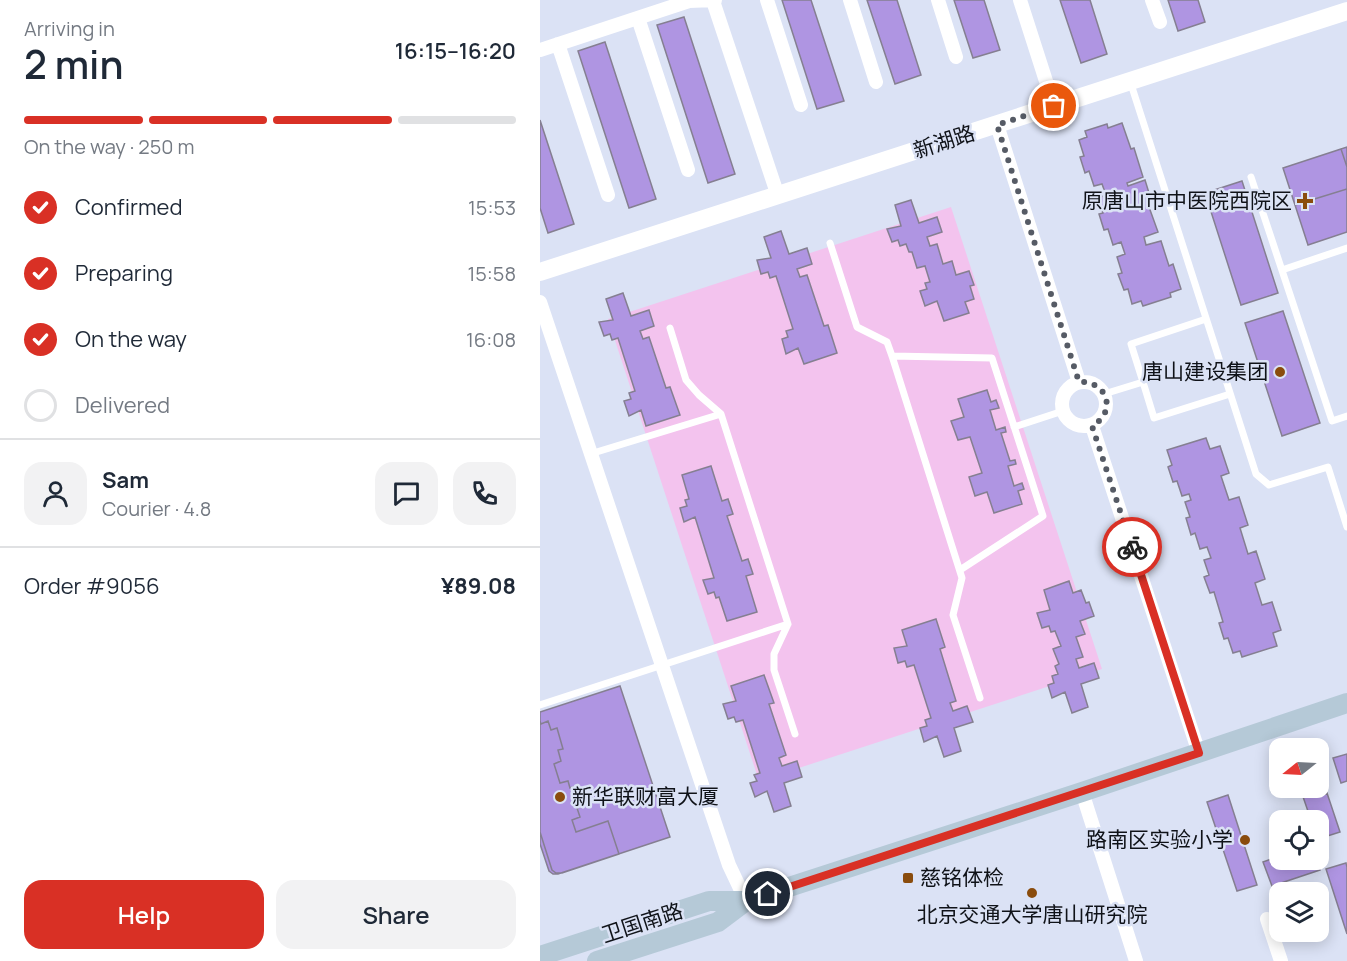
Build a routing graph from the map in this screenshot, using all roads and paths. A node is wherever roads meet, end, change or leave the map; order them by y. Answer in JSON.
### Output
{"nodes":[{"id":1,"x":714,"y":0,"type":"edge"},
{"id":2,"x":767,"y":0,"type":"edge"},
{"id":3,"x":849,"y":0,"type":"edge"},
{"id":4,"x":938,"y":0,"type":"edge"},
{"id":5,"x":1020,"y":0,"type":"edge"},
{"id":6,"x":1152,"y":0,"type":"edge"},
{"id":7,"x":689,"y":1,"type":"edge"},
{"id":8,"x":1347,"y":11,"type":"edge"},
{"id":9,"x":638,"y":18,"type":"junction"},
{"id":10,"x":1160,"y":22,"type":"dead end"},
{"id":11,"x":558,"y":44,"type":"junction"},
{"id":12,"x":540,"y":50,"type":"edge"},
{"id":13,"x":956,"y":57,"type":"dead end"},
{"id":14,"x":1130,"y":81,"type":"junction"},
{"id":15,"x":876,"y":82,"type":"dead end"},
{"id":16,"x":801,"y":105,"type":"dead end"},
{"id":17,"x":1054,"y":106,"type":"junction"},
{"id":18,"x":997,"y":125,"type":"junction"},
{"id":19,"x":688,"y":170,"type":"dead end"},
{"id":20,"x":1251,"y":177,"type":"dead end"},
{"id":21,"x":608,"y":195,"type":"dead end"},
{"id":22,"x":778,"y":196,"type":"junction"},
{"id":23,"x":830,"y":243,"type":"dead end"},
{"id":24,"x":1347,"y":248,"type":"edge"},
{"id":25,"x":1282,"y":270,"type":"junction"},
{"id":26,"x":540,"y":272,"type":"edge"},
{"id":27,"x":540,"y":302,"type":"edge"},
{"id":28,"x":1206,"y":319,"type":"junction"},
{"id":29,"x":670,"y":328,"type":"dead end"},
{"id":30,"x":892,"y":356,"type":"junction"},
{"id":31,"x":1079,"y":382,"type":"junction"},
{"id":32,"x":1143,"y":382,"type":"junction"},
{"id":33,"x":1104,"y":394,"type":"junction"},
{"id":34,"x":1230,"y":394,"type":"junction"},
{"id":35,"x":1063,"y":411,"type":"junction"},
{"id":36,"x":721,"y":414,"type":"junction"},
{"id":37,"x":1347,"y":416,"type":"edge"},
{"id":38,"x":1092,"y":426,"type":"junction"},
{"id":39,"x":1014,"y":427,"type":"junction"},
{"id":40,"x":590,"y":454,"type":"junction"},
{"id":41,"x":1347,"y":527,"type":"edge"},
{"id":42,"x":960,"y":570,"type":"junction"},
{"id":43,"x":788,"y":624,"type":"junction"},
{"id":44,"x":663,"y":665,"type":"junction"},
{"id":45,"x":980,"y":698,"type":"dead end"},
{"id":46,"x":1347,"y":703,"type":"edge"},
{"id":47,"x":540,"y":705,"type":"edge"},
{"id":48,"x":795,"y":734,"type":"dead end"},
{"id":49,"x":1199,"y":753,"type":"junction"},
{"id":50,"x":1082,"y":792,"type":"junction"},
{"id":51,"x":746,"y":901,"type":"junction"},
{"id":52,"x":1267,"y":919,"type":"dead end"},
{"id":53,"x":540,"y":956,"type":"edge"},
{"id":54,"x":597,"y":961,"type":"edge"},
{"id":55,"x":1136,"y":961,"type":"edge"},
{"id":56,"x":1281,"y":961,"type":"edge"}],
"edges":[{"from":1,"to":7,"type":"street"},
{"from":1,"to":22,"type":"street"},
{"from":2,"to":16,"type":"street"},
{"from":3,"to":15,"type":"street"},
{"from":4,"to":13,"type":"street"},
{"from":5,"to":17,"type":"street"},
{"from":6,"to":10,"type":"street"},
{"from":7,"to":9,"type":"street"},
{"from":8,"to":14,"type":"street","name":"新湖路"},
{"from":9,"to":11,"type":"street"},
{"from":9,"to":19,"type":"street"},
{"from":11,"to":12,"type":"street"},
{"from":11,"to":21,"type":"street"},
{"from":14,"to":17,"type":"street","name":"新湖路"},
{"from":14,"to":28,"type":"lane"},
{"from":17,"to":18,"type":"street","name":"新湖路"},
{"from":18,"to":22,"type":"street","name":"新湖路"},
{"from":18,"to":31,"type":"street"},
{"from":20,"to":25,"type":"lane"},
{"from":22,"to":26,"type":"street","name":"新湖路"},
{"from":23,"to":30,"type":"lane"},
{"from":24,"to":25,"type":"lane"},
{"from":25,"to":37,"type":"lane"},
{"from":27,"to":40,"type":"street"},
{"from":28,"to":32,"type":"lane"},
{"from":28,"to":34,"type":"lane"},
{"from":29,"to":36,"type":"lane"},
{"from":30,"to":39,"type":"lane"},
{"from":30,"to":42,"type":"lane"},
{"from":31,"to":33,"type":"street"},
{"from":31,"to":35,"type":"street"},
{"from":32,"to":33,"type":"lane"},
{"from":32,"to":34,"type":"lane"},
{"from":33,"to":38,"type":"street"},
{"from":34,"to":41,"type":"lane"},
{"from":35,"to":38,"type":"street"},
{"from":35,"to":39,"type":"lane"},
{"from":36,"to":40,"type":"lane"},
{"from":36,"to":43,"type":"lane"},
{"from":38,"to":49,"type":"street"},
{"from":39,"to":42,"type":"lane"},
{"from":40,"to":44,"type":"street"},
{"from":42,"to":45,"type":"lane"},
{"from":43,"to":44,"type":"lane"},
{"from":43,"to":48,"type":"lane"},
{"from":44,"to":47,"type":"lane"},
{"from":44,"to":51,"type":"street"},
{"from":46,"to":49,"type":"main road","name":"卫国南路"},
{"from":49,"to":50,"type":"main road","name":"卫国南路"},
{"from":50,"to":51,"type":"main road","name":"卫国南路"},
{"from":50,"to":55,"type":"street"},
{"from":51,"to":53,"type":"main road","name":"卫国南路"},
{"from":51,"to":54,"type":"main road","name":"卫国南路"},
{"from":52,"to":56,"type":"street"}]}
